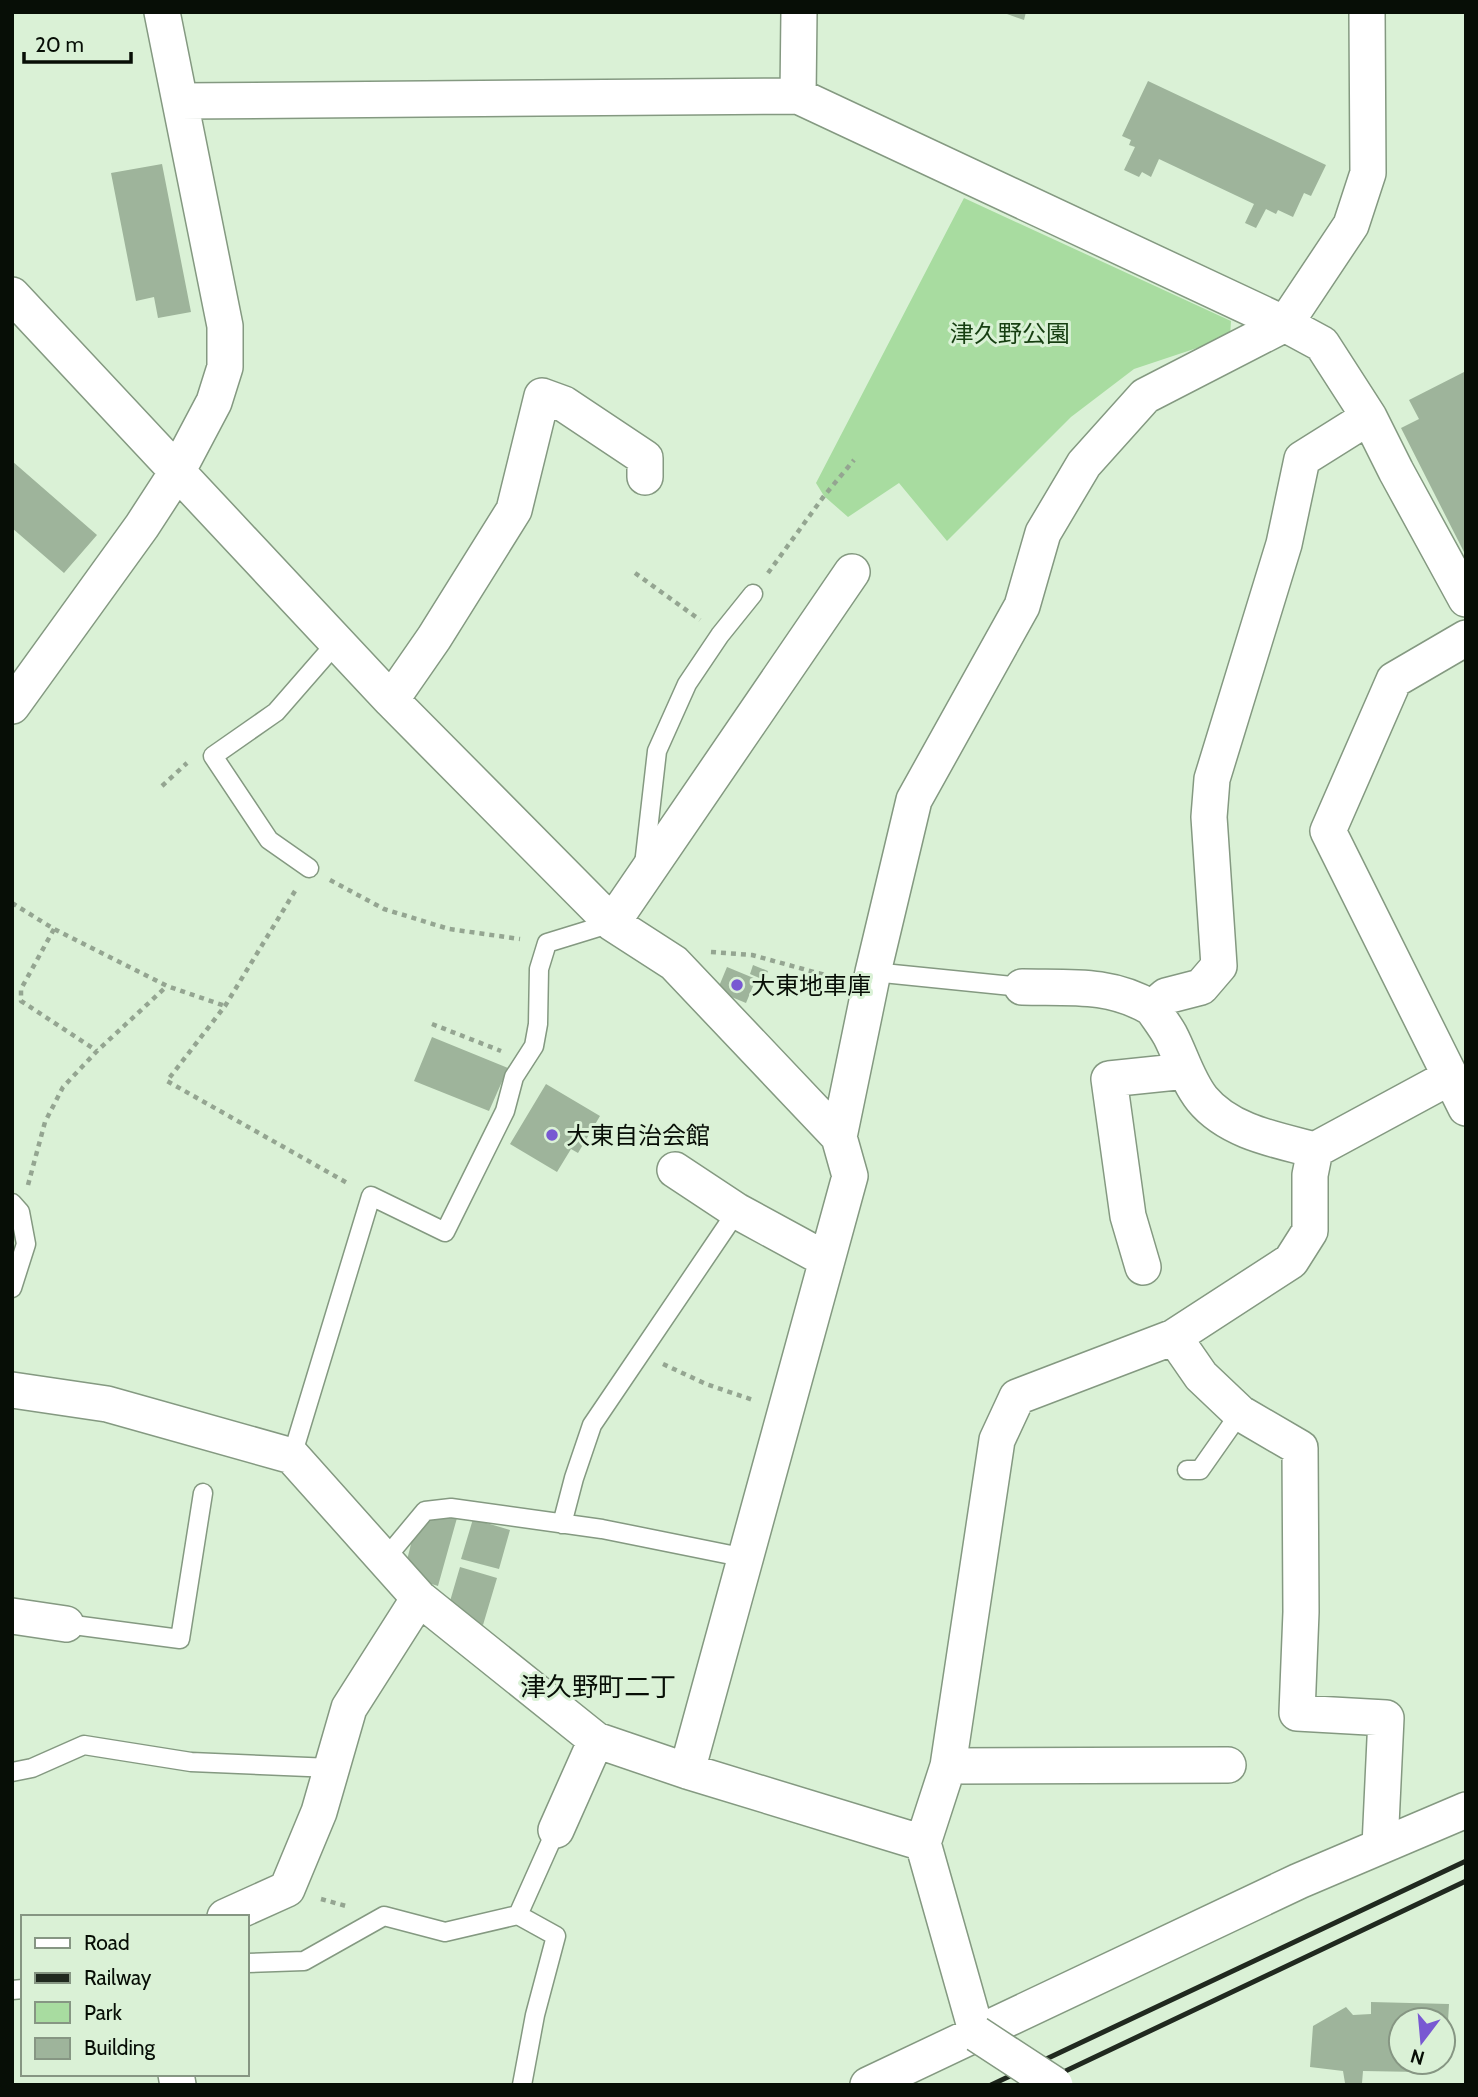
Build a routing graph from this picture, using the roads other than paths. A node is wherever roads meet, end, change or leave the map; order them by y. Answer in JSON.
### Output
{"nodes":[{"id":1,"x":162,"y":12,"type":"edge"},
{"id":2,"x":799,"y":12,"type":"edge"},
{"id":3,"x":1367,"y":12,"type":"edge"},
{"id":4,"x":798,"y":96,"type":"junction"},
{"id":5,"x":180,"y":101,"type":"junction"},
{"id":6,"x":12,"y":295,"type":"edge"},
{"id":7,"x":1285,"y":324,"type":"junction"},
{"id":8,"x":1369,"y":417,"type":"junction"},
{"id":9,"x":177,"y":472,"type":"junction"},
{"id":10,"x":645,"y":477,"type":"dead end"},
{"id":11,"x":852,"y":572,"type":"dead end"},
{"id":12,"x":753,"y":594,"type":"road end"},
{"id":13,"x":1466,"y":599,"type":"edge"},
{"id":14,"x":1466,"y":638,"type":"edge"},
{"id":15,"x":337,"y":642,"type":"junction"},
{"id":16,"x":391,"y":699,"type":"junction"},
{"id":17,"x":12,"y":706,"type":"edge"},
{"id":18,"x":309,"y":868,"type":"road end"},
{"id":19,"x":642,"y":879,"type":"junction"},
{"id":20,"x":612,"y":923,"type":"junction"},
{"id":21,"x":872,"y":979,"type":"junction"},
{"id":22,"x":1022,"y":987,"type":"joint"},
{"id":23,"x":1152,"y":1008,"type":"junction"},
{"id":24,"x":1186,"y":1071,"type":"junction"},
{"id":25,"x":1451,"y":1077,"type":"junction"},
{"id":26,"x":1466,"y":1108,"type":"edge"},
{"id":27,"x":839,"y":1137,"type":"junction"},
{"id":28,"x":1315,"y":1150,"type":"junction"},
{"id":29,"x":675,"y":1170,"type":"dead end"},
{"id":30,"x":16,"y":1208,"type":"edge"},
{"id":31,"x":737,"y":1211,"type":"junction"},
{"id":32,"x":827,"y":1260,"type":"junction"},
{"id":33,"x":1143,"y":1267,"type":"dead end"},
{"id":34,"x":12,"y":1288,"type":"edge"},
{"id":35,"x":1174,"y":1337,"type":"junction"},
{"id":36,"x":12,"y":1390,"type":"edge"},
{"id":37,"x":1240,"y":1413,"type":"junction"},
{"id":38,"x":292,"y":1456,"type":"junction"},
{"id":39,"x":1187,"y":1470,"type":"dead end"},
{"id":40,"x":203,"y":1493,"type":"dead end"},
{"id":41,"x":562,"y":1524,"type":"junction"},
{"id":42,"x":746,"y":1558,"type":"junction"},
{"id":43,"x":385,"y":1559,"type":"junction"},
{"id":44,"x":419,"y":1598,"type":"junction"},
{"id":45,"x":12,"y":1616,"type":"edge"},
{"id":46,"x":66,"y":1625,"type":"joint"},
{"id":47,"x":596,"y":1740,"type":"junction"},
{"id":48,"x":1228,"y":1765,"type":"dead end"},
{"id":49,"x":948,"y":1766,"type":"junction"},
{"id":50,"x":332,"y":1768,"type":"junction"},
{"id":51,"x":687,"y":1771,"type":"junction"},
{"id":52,"x":12,"y":1772,"type":"edge"},
{"id":53,"x":1466,"y":1810,"type":"edge"},
{"id":54,"x":556,"y":1830,"type":"joint"},
{"id":55,"x":923,"y":1843,"type":"junction"},
{"id":56,"x":1380,"y":1846,"type":"junction"},
{"id":57,"x":229,"y":1915,"type":"edge"},
{"id":58,"x":518,"y":1915,"type":"junction"},
{"id":59,"x":248,"y":1963,"type":"edge"},
{"id":60,"x":977,"y":2034,"type":"junction"},
{"id":61,"x":522,"y":2085,"type":"edge"},
{"id":62,"x":868,"y":2085,"type":"edge"},
{"id":63,"x":1055,"y":2085,"type":"edge"}],
"edges":[{"from":1,"to":5,"type":"street"},
{"from":2,"to":4,"type":"street"},
{"from":3,"to":7,"type":"street"},
{"from":4,"to":5,"type":"street"},
{"from":4,"to":7,"type":"street"},
{"from":5,"to":9,"type":"street"},
{"from":6,"to":9,"type":"street"},
{"from":7,"to":8,"type":"street"},
{"from":7,"to":21,"type":"street"},
{"from":8,"to":13,"type":"street"},
{"from":8,"to":23,"type":"street"},
{"from":9,"to":15,"type":"street"},
{"from":9,"to":17,"type":"street"},
{"from":10,"to":16,"type":"street"},
{"from":11,"to":19,"type":"street"},
{"from":12,"to":19,"type":"lane"},
{"from":14,"to":25,"type":"street"},
{"from":15,"to":16,"type":"street"},
{"from":15,"to":18,"type":"lane"},
{"from":16,"to":20,"type":"street"},
{"from":19,"to":20,"type":"street"},
{"from":20,"to":27,"type":"street"},
{"from":20,"to":38,"type":"lane"},
{"from":21,"to":22,"type":"lane"},
{"from":21,"to":27,"type":"street"},
{"from":22,"to":23,"type":"street"},
{"from":23,"to":24,"type":"street"},
{"from":24,"to":28,"type":"street"},
{"from":24,"to":33,"type":"street"},
{"from":25,"to":26,"type":"street"},
{"from":25,"to":28,"type":"street"},
{"from":27,"to":32,"type":"street"},
{"from":28,"to":35,"type":"street"},
{"from":29,"to":31,"type":"street"},
{"from":30,"to":34,"type":"lane"},
{"from":31,"to":32,"type":"street"},
{"from":31,"to":41,"type":"lane"},
{"from":32,"to":42,"type":"street"},
{"from":35,"to":37,"type":"street"},
{"from":35,"to":49,"type":"street"},
{"from":36,"to":38,"type":"street"},
{"from":37,"to":39,"type":"lane"},
{"from":37,"to":56,"type":"street"},
{"from":38,"to":43,"type":"street"},
{"from":40,"to":46,"type":"lane"},
{"from":41,"to":42,"type":"lane"},
{"from":41,"to":43,"type":"lane"},
{"from":42,"to":51,"type":"street"},
{"from":43,"to":44,"type":"street"},
{"from":44,"to":47,"type":"street"},
{"from":44,"to":50,"type":"street"},
{"from":45,"to":46,"type":"street"},
{"from":47,"to":51,"type":"street"},
{"from":47,"to":54,"type":"street"},
{"from":48,"to":49,"type":"street"},
{"from":49,"to":55,"type":"street"},
{"from":50,"to":52,"type":"lane"},
{"from":50,"to":57,"type":"street"},
{"from":51,"to":55,"type":"street"},
{"from":53,"to":56,"type":"street"},
{"from":54,"to":58,"type":"lane"},
{"from":55,"to":60,"type":"street"},
{"from":56,"to":60,"type":"street"},
{"from":58,"to":59,"type":"lane"},
{"from":58,"to":61,"type":"lane"},
{"from":60,"to":62,"type":"street"},
{"from":60,"to":63,"type":"street","bridge":true}]}
